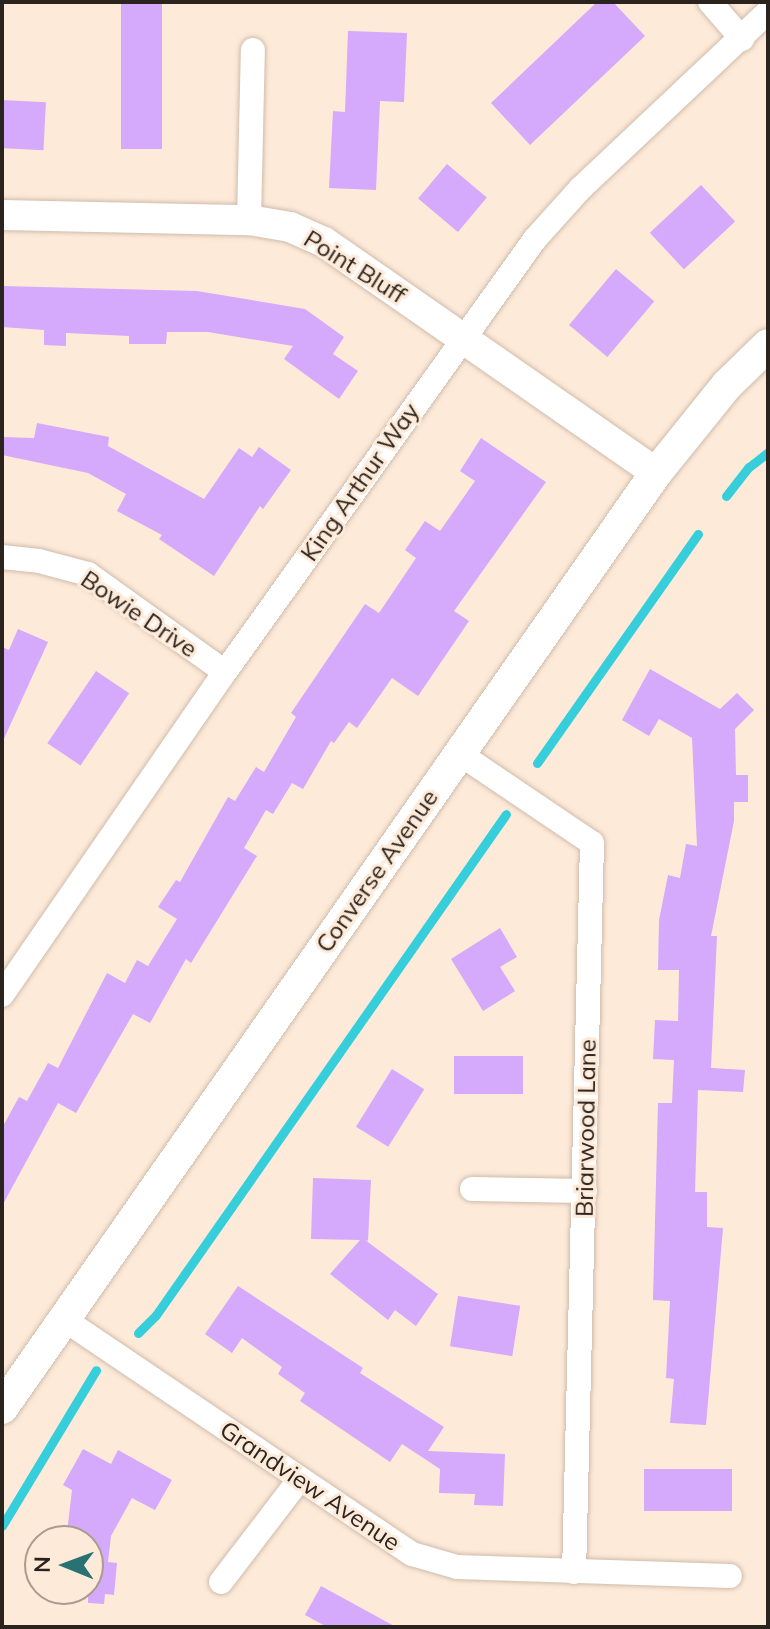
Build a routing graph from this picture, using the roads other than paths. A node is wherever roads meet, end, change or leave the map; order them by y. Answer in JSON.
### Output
{"nodes":[{"id":1,"x":710,"y":2,"type":"edge"},
{"id":2,"x":768,"y":12,"type":"edge"},
{"id":3,"x":742,"y":39,"type":"junction"},
{"id":4,"x":253,"y":50,"type":"dead end"},
{"id":5,"x":2,"y":215,"type":"edge"},
{"id":6,"x":249,"y":220,"type":"junction"},
{"id":7,"x":463,"y":337,"type":"junction"},
{"id":8,"x":768,"y":345,"type":"edge"},
{"id":9,"x":656,"y":473,"type":"junction"},
{"id":10,"x":2,"y":557,"type":"edge"},
{"id":11,"x":225,"y":672,"type":"junction"},
{"id":12,"x":460,"y":754,"type":"junction"},
{"id":13,"x":2,"y":995,"type":"edge"},
{"id":14,"x":472,"y":1189,"type":"dead end"},
{"id":15,"x":585,"y":1191,"type":"junction"},
{"id":16,"x":62,"y":1318,"type":"junction"},
{"id":17,"x":2,"y":1408,"type":"edge"},
{"id":18,"x":299,"y":1480,"type":"junction"},
{"id":19,"x":574,"y":1572,"type":"junction"},
{"id":20,"x":730,"y":1576,"type":"dead end"},
{"id":21,"x":221,"y":1582,"type":"dead end"}],
"edges":[{"from":1,"to":3,"type":"street"},
{"from":2,"to":3,"type":"street","name":"King Arthur Way"},
{"from":3,"to":7,"type":"street","name":"King Arthur Way"},
{"from":4,"to":6,"type":"street"},
{"from":5,"to":6,"type":"street","name":"Point Bluff"},
{"from":6,"to":7,"type":"street","name":"Point Bluff"},
{"from":7,"to":9,"type":"street","name":"Point Bluff"},
{"from":7,"to":11,"type":"street","name":"King Arthur Way"},
{"from":8,"to":9,"type":"main road","name":"Converse Avenue"},
{"from":9,"to":12,"type":"main road","name":"Converse Avenue"},
{"from":10,"to":11,"type":"street","name":"Bowie Drive"},
{"from":11,"to":13,"type":"street","name":"King Arthur Way"},
{"from":12,"to":15,"type":"street","name":"Briarwood Lane"},
{"from":12,"to":16,"type":"main road","name":"Converse Avenue"},
{"from":14,"to":15,"type":"street"},
{"from":15,"to":19,"type":"street","name":"Briarwood Lane"},
{"from":16,"to":17,"type":"main road","name":"Converse Avenue"},
{"from":16,"to":18,"type":"street","name":"Grandview Avenue"},
{"from":18,"to":19,"type":"street","name":"Grandview Avenue"},
{"from":18,"to":21,"type":"street"},
{"from":19,"to":20,"type":"street","name":"Grandview Avenue"}]}
